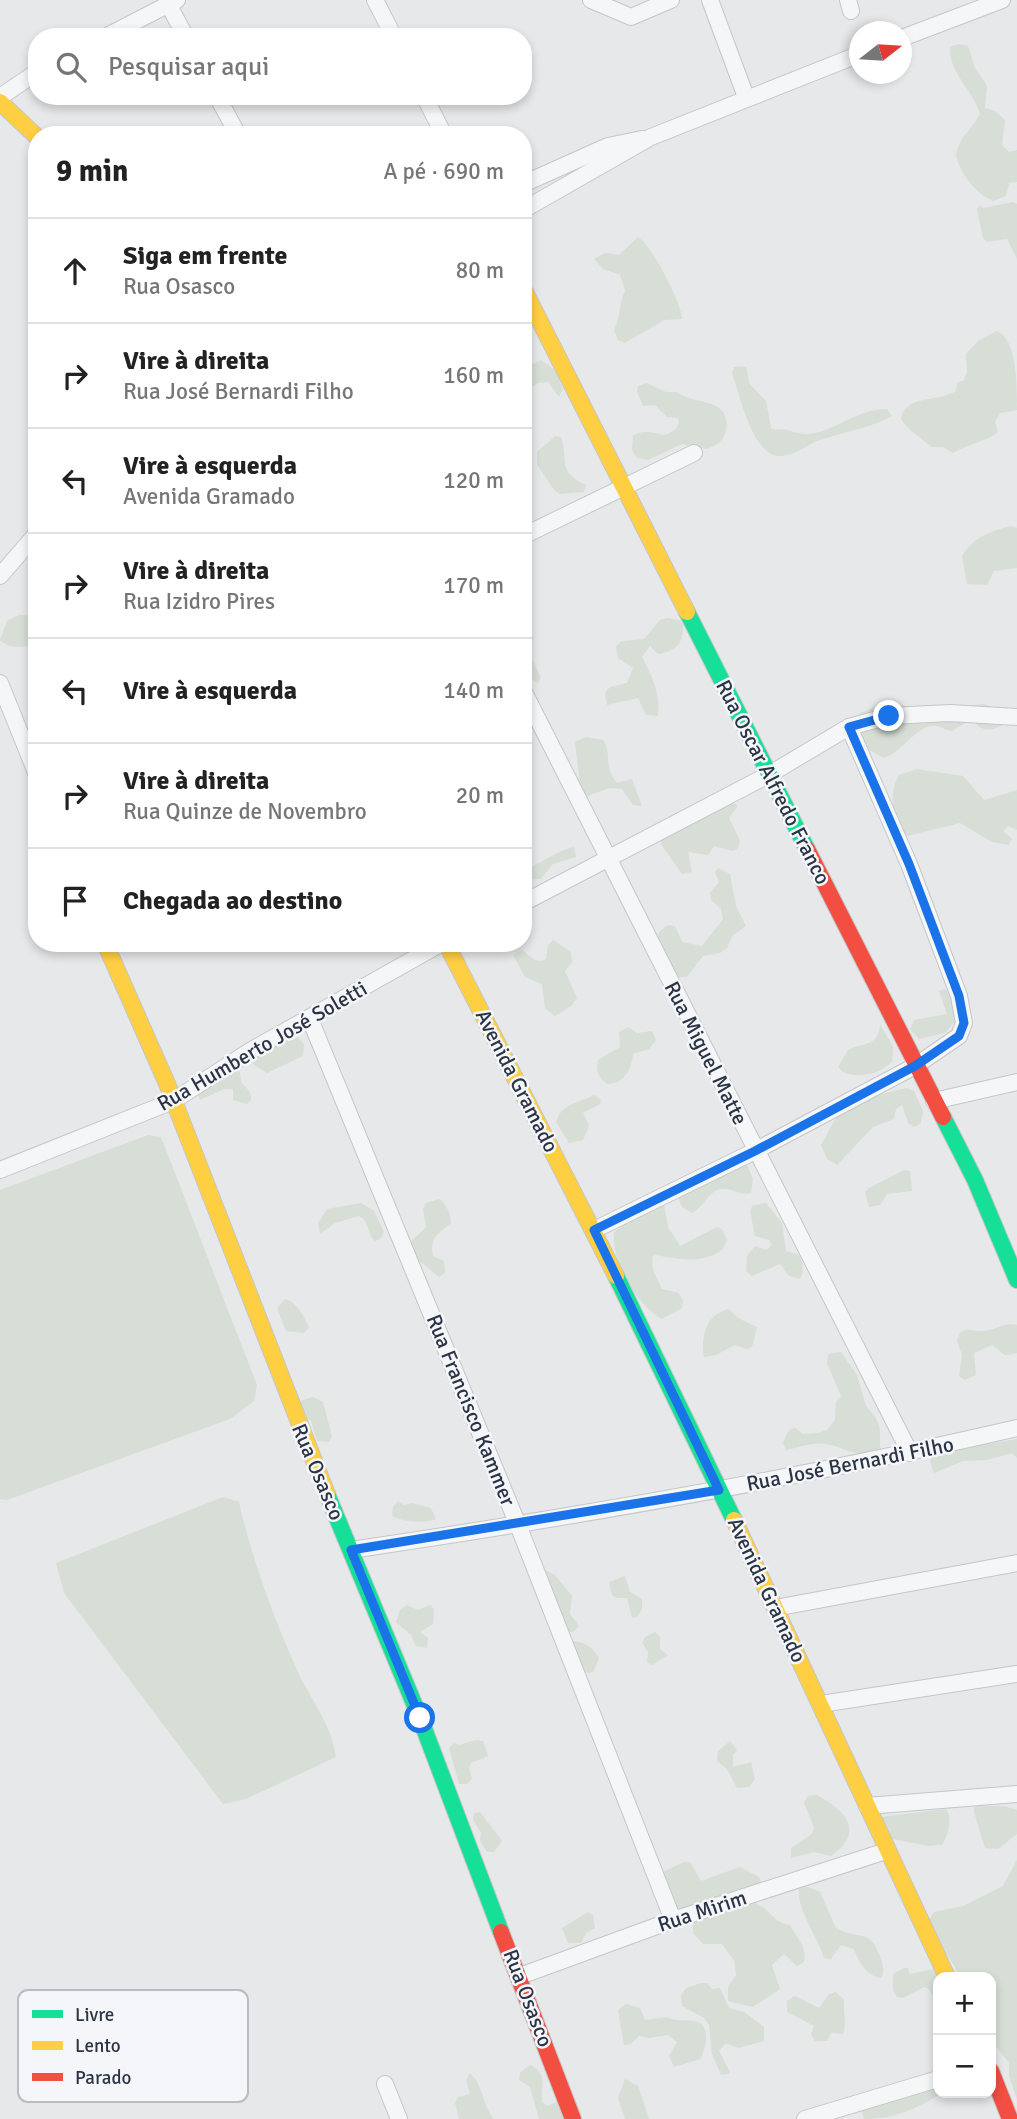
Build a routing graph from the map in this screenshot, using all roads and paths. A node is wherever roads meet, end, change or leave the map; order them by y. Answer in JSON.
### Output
{"nodes":[{"id":1,"x":375,"y":0,"type":"edge"},
{"id":2,"x":591,"y":0,"type":"edge"},
{"id":3,"x":671,"y":0,"type":"edge"},
{"id":4,"x":710,"y":0,"type":"edge"},
{"id":5,"x":1002,"y":0,"type":"edge"},
{"id":6,"x":172,"y":2,"type":"edge"},
{"id":7,"x":122,"y":28,"type":"edge"},
{"id":8,"x":182,"y":28,"type":"edge"},
{"id":9,"x":389,"y":28,"type":"edge"},
{"id":10,"x":912,"y":34,"type":"edge"},
{"id":11,"x":849,"y":58,"type":"edge"},
{"id":12,"x":28,"y":79,"type":"edge"},
{"id":13,"x":746,"y":97,"type":"junction"},
{"id":14,"x":0,"y":99,"type":"edge"},
{"id":15,"x":223,"y":105,"type":"edge"},
{"id":16,"x":429,"y":105,"type":"edge"},
{"id":17,"x":233,"y":126,"type":"edge"},
{"id":18,"x":439,"y":126,"type":"edge"},
{"id":19,"x":28,"y":128,"type":"edge"},
{"id":20,"x":651,"y":137,"type":"junction"},
{"id":21,"x":532,"y":180,"type":"edge"},
{"id":22,"x":532,"y":205,"type":"edge"},
{"id":23,"x":532,"y":306,"type":"edge"},
{"id":24,"x":694,"y":453,"type":"dead end"},
{"id":25,"x":623,"y":486,"type":"junction"},
{"id":26,"x":532,"y":532,"type":"edge"},
{"id":27,"x":28,"y":544,"type":"edge"},
{"id":28,"x":0,"y":576,"type":"edge"},
{"id":29,"x":0,"y":683,"type":"edge"},
{"id":30,"x":532,"y":708,"type":"edge"},
{"id":31,"x":1017,"y":717,"type":"edge"},
{"id":32,"x":849,"y":727,"type":"junction"},
{"id":33,"x":28,"y":753,"type":"edge"},
{"id":34,"x":770,"y":774,"type":"junction"},
{"id":35,"x":607,"y":861,"type":"junction"},
{"id":36,"x":532,"y":898,"type":"edge"},
{"id":37,"x":109,"y":952,"type":"edge"},
{"id":38,"x":428,"y":952,"type":"edge"},
{"id":39,"x":449,"y":952,"type":"edge"},
{"id":40,"x":310,"y":1019,"type":"junction"},
{"id":41,"x":915,"y":1066,"type":"junction"},
{"id":42,"x":1017,"y":1082,"type":"edge"},
{"id":43,"x":173,"y":1101,"type":"junction"},
{"id":44,"x":934,"y":1101,"type":"junction"},
{"id":45,"x":755,"y":1151,"type":"junction"},
{"id":46,"x":0,"y":1170,"type":"edge"},
{"id":47,"x":594,"y":1230,"type":"junction"},
{"id":48,"x":1017,"y":1280,"type":"edge"},
{"id":49,"x":1017,"y":1428,"type":"edge"},
{"id":50,"x":910,"y":1453,"type":"junction"},
{"id":51,"x":719,"y":1490,"type":"junction"},
{"id":52,"x":518,"y":1525,"type":"junction"},
{"id":53,"x":351,"y":1550,"type":"junction"},
{"id":54,"x":1017,"y":1563,"type":"edge"},
{"id":55,"x":775,"y":1608,"type":"junction"},
{"id":56,"x":1017,"y":1674,"type":"edge"},
{"id":57,"x":821,"y":1704,"type":"junction"},
{"id":58,"x":1017,"y":1794,"type":"edge"},
{"id":59,"x":867,"y":1806,"type":"junction"},
{"id":60,"x":886,"y":1851,"type":"junction"},
{"id":61,"x":673,"y":1920,"type":"junction"},
{"id":62,"x":945,"y":1972,"type":"edge"},
{"id":63,"x":520,"y":1976,"type":"junction"},
{"id":64,"x":933,"y":2081,"type":"edge"},
{"id":65,"x":996,"y":2081,"type":"edge"},
{"id":66,"x":385,"y":2084,"type":"dead end"},
{"id":67,"x":855,"y":2112,"type":"edge"},
{"id":68,"x":399,"y":2119,"type":"edge"},
{"id":69,"x":573,"y":2119,"type":"edge"},
{"id":70,"x":806,"y":2119,"type":"edge"},
{"id":71,"x":1014,"y":2119,"type":"edge"}],
"edges":[{"from":1,"to":9,"type":"street"},
{"from":2,"to":3,"type":"street"},
{"from":4,"to":13,"type":"street"},
{"from":5,"to":10,"type":"street"},
{"from":6,"to":7,"type":"street"},
{"from":6,"to":8,"type":"street"},
{"from":11,"to":13,"type":"street"},
{"from":12,"to":14,"type":"street"},
{"from":13,"to":20,"type":"street"},
{"from":14,"to":19,"type":"street"},
{"from":15,"to":17,"type":"street"},
{"from":16,"to":18,"type":"street"},
{"from":20,"to":21,"type":"street"},
{"from":20,"to":22,"type":"street"},
{"from":23,"to":25,"type":"street","name":"Rua Oscar Alfredo Franco"},
{"from":24,"to":25,"type":"street"},
{"from":25,"to":26,"type":"street"},
{"from":25,"to":34,"type":"street","name":"Rua Oscar Alfredo Franco"},
{"from":27,"to":28,"type":"street"},
{"from":29,"to":33,"type":"street"},
{"from":30,"to":35,"type":"street","name":"Rua Miguel Matte"},
{"from":31,"to":32,"type":"street"},
{"from":32,"to":34,"type":"street"},
{"from":32,"to":41,"type":"street"},
{"from":34,"to":35,"type":"street"},
{"from":34,"to":41,"type":"street","name":"Rua Oscar Alfredo Franco"},
{"from":35,"to":36,"type":"street"},
{"from":35,"to":45,"type":"street","name":"Rua Miguel Matte"},
{"from":37,"to":43,"type":"street","name":"Rua Osasco"},
{"from":38,"to":40,"type":"street","name":"Rua Humberto José Soletti"},
{"from":39,"to":47,"type":"street","name":"Avenida Gramado"},
{"from":40,"to":43,"type":"street","name":"Rua Humberto José Soletti"},
{"from":40,"to":52,"type":"street","name":"Rua Francisco Kammer"},
{"from":41,"to":44,"type":"street","name":"Rua Oscar Alfredo Franco"},
{"from":41,"to":45,"type":"street"},
{"from":42,"to":44,"type":"street"},
{"from":43,"to":46,"type":"street","name":"Rua Humberto José Soletti"},
{"from":43,"to":53,"type":"street","name":"Rua Osasco"},
{"from":44,"to":48,"type":"street","name":"Rua Oscar Alfredo Franco"},
{"from":45,"to":47,"type":"street"},
{"from":45,"to":50,"type":"street","name":"Rua Miguel Matte"},
{"from":47,"to":51,"type":"street","name":"Avenida Gramado"},
{"from":49,"to":50,"type":"street","name":"Rua José Bernardi Filho"},
{"from":50,"to":51,"type":"street","name":"Rua José Bernardi Filho"},
{"from":51,"to":52,"type":"street","name":"Rua José Bernardi Filho"},
{"from":51,"to":55,"type":"street","name":"Avenida Gramado"},
{"from":52,"to":53,"type":"street","name":"Rua José Bernardi Filho"},
{"from":52,"to":61,"type":"street","name":"Rua Francisco Kammer"},
{"from":53,"to":63,"type":"street","name":"Rua Osasco"},
{"from":54,"to":55,"type":"street"},
{"from":55,"to":57,"type":"street","name":"Avenida Gramado"},
{"from":56,"to":57,"type":"street"},
{"from":57,"to":59,"type":"street","name":"Avenida Gramado"},
{"from":58,"to":59,"type":"street"},
{"from":59,"to":60,"type":"street","name":"Avenida Gramado"},
{"from":60,"to":61,"type":"street","name":"Rua Mirim"},
{"from":60,"to":62,"type":"street","name":"Avenida Gramado"},
{"from":61,"to":63,"type":"street","name":"Rua Mirim"},
{"from":63,"to":69,"type":"street","name":"Rua Osasco"},
{"from":64,"to":67,"type":"street"},
{"from":65,"to":71,"type":"street"},
{"from":66,"to":68,"type":"street"},
{"from":67,"to":70,"type":"street"}]}
